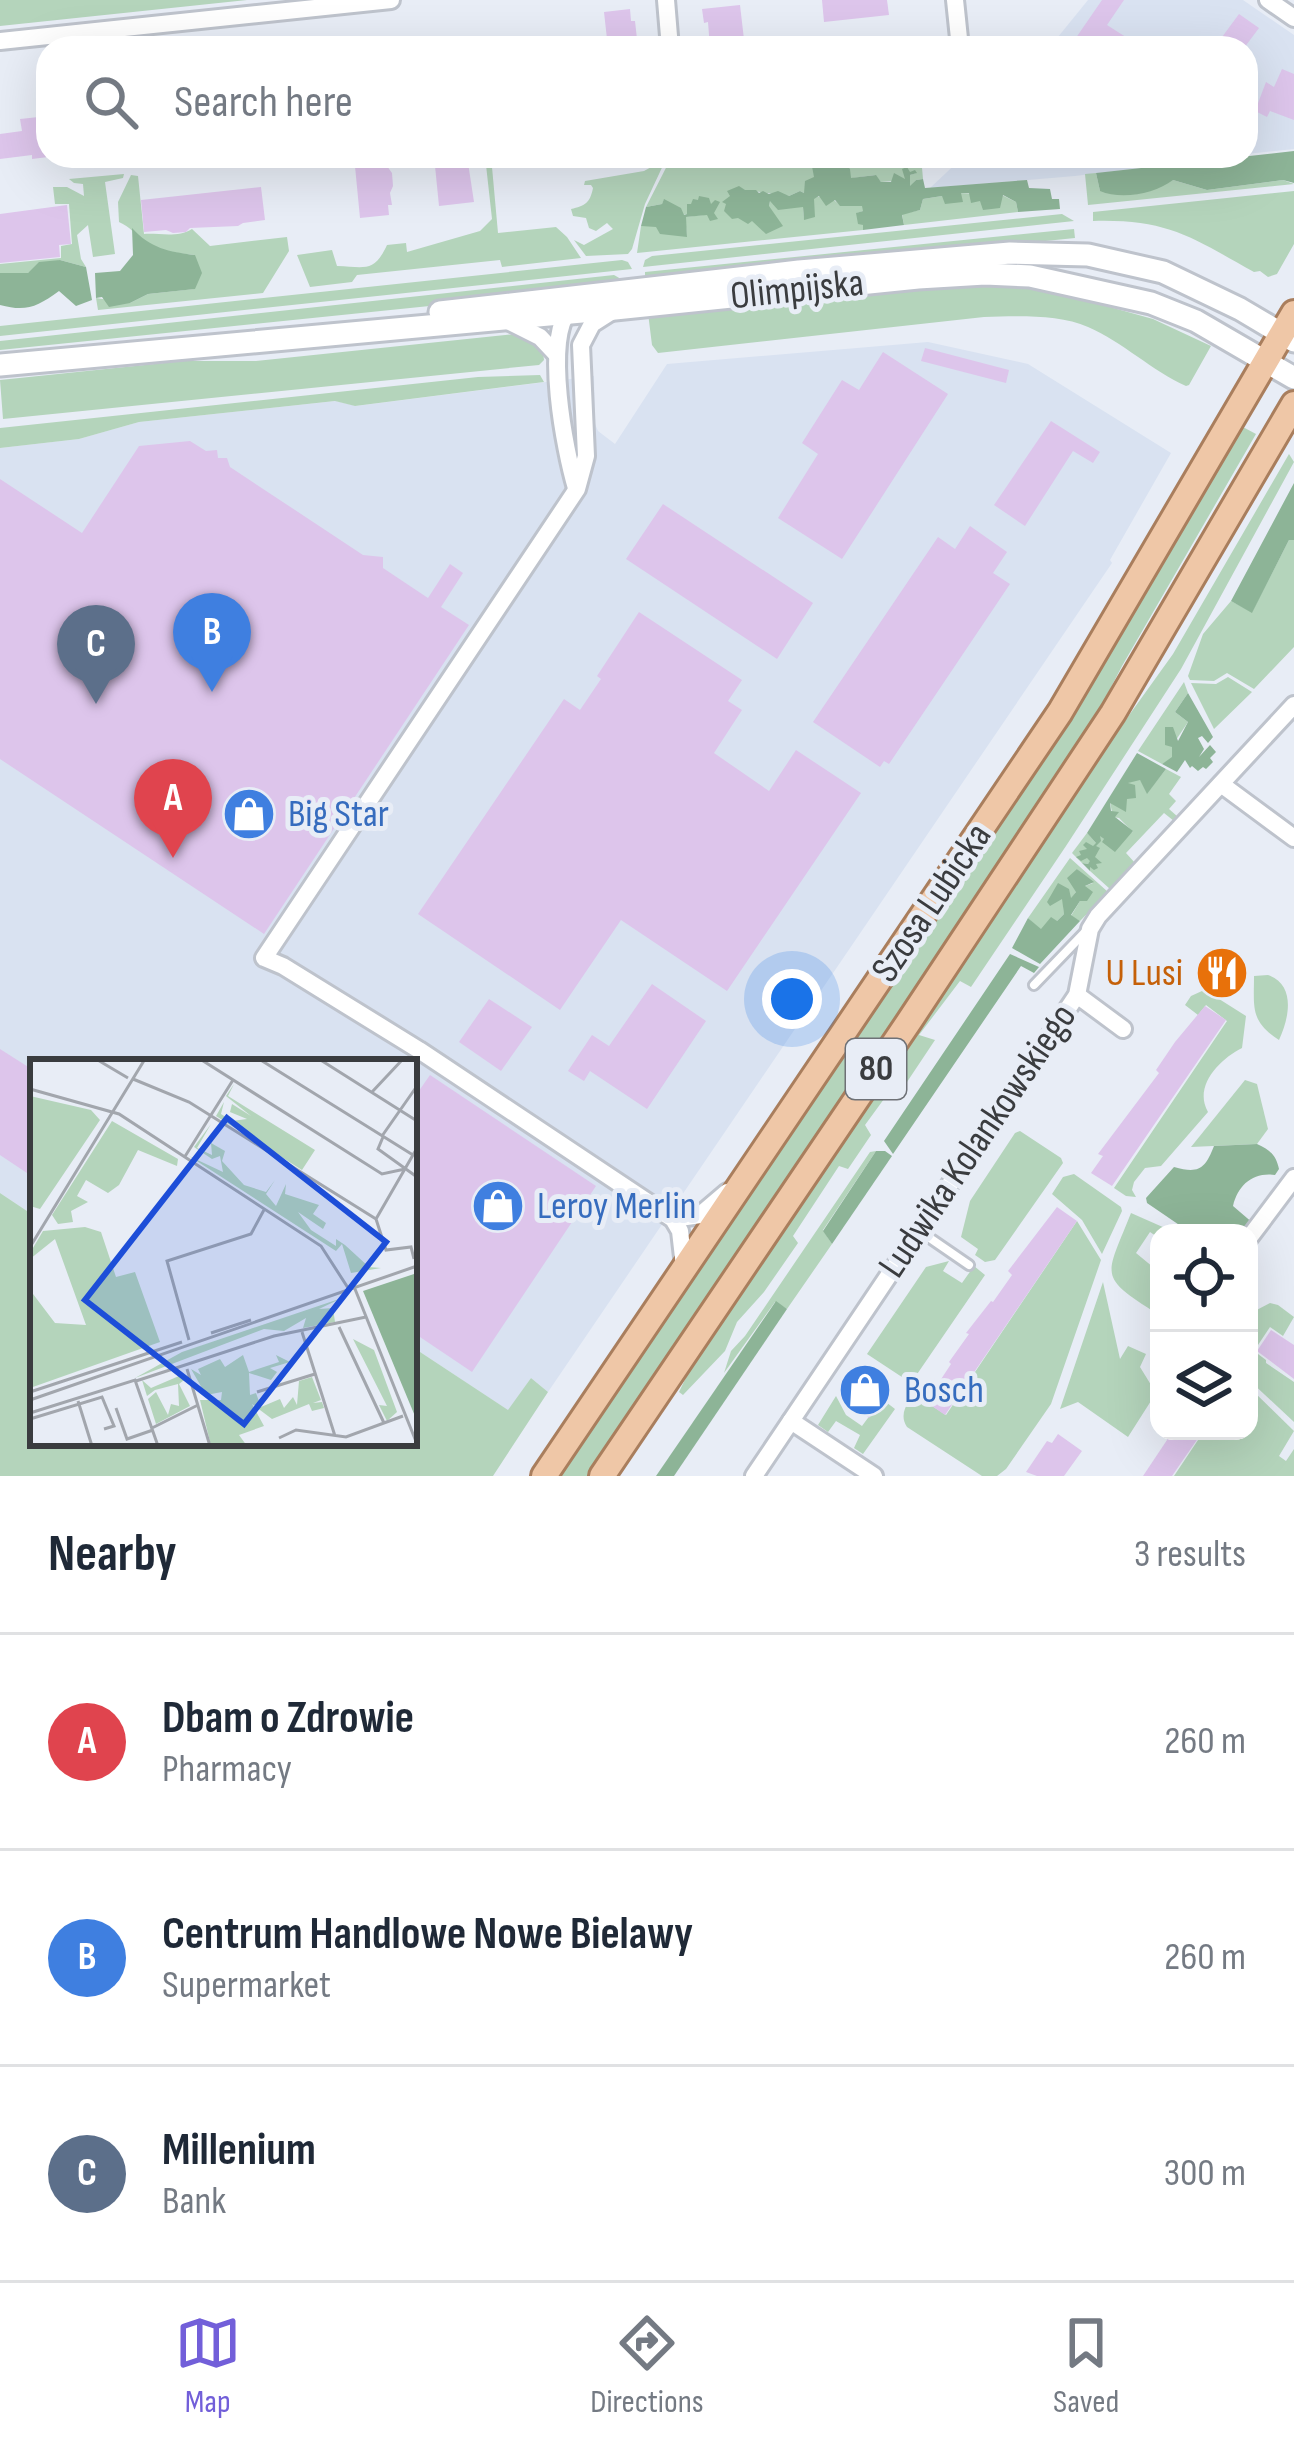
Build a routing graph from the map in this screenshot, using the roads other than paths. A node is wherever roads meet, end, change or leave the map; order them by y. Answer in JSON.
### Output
{"nodes":[{"id":1,"x":391,"y":0,"type":"edge"},
{"id":2,"x":666,"y":0,"type":"edge"},
{"id":3,"x":956,"y":0,"type":"edge"},
{"id":4,"x":1268,"y":0,"type":"edge"},
{"id":5,"x":1294,"y":18,"type":"edge"},
{"id":6,"x":48,"y":36,"type":"edge"},
{"id":7,"x":669,"y":36,"type":"edge"},
{"id":8,"x":959,"y":36,"type":"edge"},
{"id":9,"x":36,"y":37,"type":"edge"},
{"id":10,"x":0,"y":41,"type":"edge"},
{"id":11,"x":589,"y":294,"type":"junction"},
{"id":12,"x":538,"y":299,"type":"junction"},
{"id":13,"x":615,"y":309,"type":"junction"},
{"id":14,"x":564,"y":314,"type":"junction"},
{"id":15,"x":505,"y":320,"type":"junction"},
{"id":16,"x":1290,"y":329,"type":"edge"},
{"id":17,"x":280,"y":338,"type":"junction"},
{"id":18,"x":581,"y":345,"type":"junction"},
{"id":19,"x":556,"y":354,"type":"junction"},
{"id":20,"x":1266,"y":360,"type":"junction"},
{"id":21,"x":0,"y":365,"type":"edge"},
{"id":22,"x":1294,"y":378,"type":"edge"},
{"id":23,"x":1294,"y":404,"type":"edge"},
{"id":24,"x":577,"y":489,"type":"junction"},
{"id":25,"x":1294,"y":705,"type":"edge"},
{"id":26,"x":1221,"y":784,"type":"junction"},
{"id":27,"x":1294,"y":838,"type":"edge"},
{"id":28,"x":1090,"y":929,"type":"junction"},
{"id":29,"x":1034,"y":985,"type":"dead end"},
{"id":30,"x":1077,"y":995,"type":"junction"},
{"id":31,"x":1124,"y":1029,"type":"dead end"},
{"id":32,"x":753,"y":1167,"type":"junction"},
{"id":33,"x":1294,"y":1178,"type":"edge"},
{"id":34,"x":673,"y":1219,"type":"junction"},
{"id":35,"x":1258,"y":1226,"type":"edge"},
{"id":36,"x":918,"y":1230,"type":"junction"},
{"id":37,"x":969,"y":1265,"type":"dead end"},
{"id":38,"x":684,"y":1269,"type":"junction"},
{"id":39,"x":791,"y":1421,"type":"junction"},
{"id":40,"x":544,"y":1476,"type":"edge"},
{"id":41,"x":602,"y":1476,"type":"edge"},
{"id":42,"x":754,"y":1476,"type":"edge"},
{"id":43,"x":874,"y":1476,"type":"edge"}],
"edges":[{"from":1,"to":6,"type":"street"},
{"from":2,"to":7,"type":"street"},
{"from":3,"to":8,"type":"street"},
{"from":4,"to":5,"type":"street"},
{"from":9,"to":10,"type":"street"},
{"from":11,"to":12,"type":"main road","name":"Olimpijska"},
{"from":11,"to":14,"type":"street"},
{"from":11,"to":16,"type":"main road","name":"Olimpijska"},
{"from":12,"to":14,"type":"street"},
{"from":12,"to":17,"type":"main road","name":"Olimpijska"},
{"from":13,"to":14,"type":"main road","name":"Olimpijska"},
{"from":13,"to":18,"type":"street"},
{"from":13,"to":20,"type":"main road","name":"Olimpijska"},
{"from":14,"to":15,"type":"main road","name":"Olimpijska"},
{"from":14,"to":18,"type":"street"},
{"from":14,"to":19,"type":"street"},
{"from":15,"to":17,"type":"main road","name":"Olimpijska"},
{"from":15,"to":19,"type":"street"},
{"from":16,"to":20,"type":"main road","name":"Szosa Lubicka","number":"80"},
{"from":17,"to":21,"type":"main road","name":"Olimpijska"},
{"from":18,"to":24,"type":"street"},
{"from":19,"to":24,"type":"street"},
{"from":20,"to":22,"type":"main road","name":"Olimpijska"},
{"from":20,"to":32,"type":"main road","name":"Szosa Lubicka","number":"80"},
{"from":23,"to":41,"type":"main road","name":"Szosa Lubicka","number":"80"},
{"from":24,"to":34,"type":"street"},
{"from":25,"to":26,"type":"street","name":"Ludwika Kolankowskiego"},
{"from":26,"to":27,"type":"street"},
{"from":26,"to":28,"type":"street","name":"Ludwika Kolankowskiego"},
{"from":28,"to":29,"type":"lane"},
{"from":28,"to":30,"type":"street","name":"Ludwika Kolankowskiego"},
{"from":30,"to":31,"type":"street"},
{"from":30,"to":36,"type":"street","name":"Ludwika Kolankowskiego"},
{"from":32,"to":34,"type":"street"},
{"from":32,"to":38,"type":"main road","name":"Szosa Lubicka","number":"80"},
{"from":33,"to":35,"type":"street"},
{"from":34,"to":38,"type":"street"},
{"from":36,"to":37,"type":"lane"},
{"from":36,"to":39,"type":"street","name":"Ludwika Kolankowskiego"},
{"from":38,"to":40,"type":"main road","name":"Szosa Lubicka","number":"80"},
{"from":39,"to":42,"type":"street","name":"Ludwika Kolankowskiego"},
{"from":39,"to":43,"type":"street"}]}
